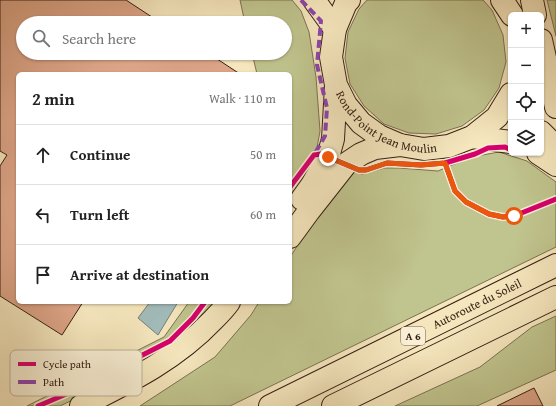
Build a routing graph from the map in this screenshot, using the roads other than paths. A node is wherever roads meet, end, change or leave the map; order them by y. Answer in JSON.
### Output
{"nodes":[{"id":1,"x":314,"y":0,"type":"edge"},
{"id":2,"x":349,"y":0,"type":"edge"},
{"id":3,"x":502,"y":0,"type":"edge"},
{"id":4,"x":532,"y":0,"type":"edge"},
{"id":5,"x":510,"y":12,"type":"edge"},
{"id":6,"x":535,"y":12,"type":"edge"},
{"id":7,"x":335,"y":29,"type":"junction"},
{"id":8,"x":543,"y":48,"type":"edge"},
{"id":9,"x":336,"y":85,"type":"junction"},
{"id":10,"x":508,"y":99,"type":"edge"},
{"id":11,"x":556,"y":107,"type":"edge"},
{"id":12,"x":544,"y":135,"type":"edge"},
{"id":13,"x":472,"y":137,"type":"junction"},
{"id":14,"x":508,"y":142,"type":"edge"},
{"id":15,"x":400,"y":145,"type":"junction"},
{"id":16,"x":556,"y":147,"type":"edge"},
{"id":17,"x":543,"y":156,"type":"edge"},
{"id":18,"x":556,"y":166,"type":"edge"},
{"id":19,"x":292,"y":213,"type":"edge"},
{"id":20,"x":292,"y":234,"type":"edge"},
{"id":21,"x":556,"y":265,"type":"edge"},
{"id":22,"x":556,"y":297,"type":"edge"},
{"id":23,"x":228,"y":304,"type":"edge"},
{"id":24,"x":243,"y":304,"type":"edge"},
{"id":25,"x":142,"y":375,"type":"edge"},
{"id":26,"x":142,"y":389,"type":"edge"},
{"id":27,"x":101,"y":396,"type":"edge"},
{"id":28,"x":130,"y":396,"type":"edge"},
{"id":29,"x":81,"y":406,"type":"edge"},
{"id":30,"x":112,"y":406,"type":"edge"},
{"id":31,"x":270,"y":406,"type":"edge"},
{"id":32,"x":333,"y":406,"type":"edge"}],
"edges":[{"from":1,"to":7,"type":"main road"},
{"from":2,"to":7,"type":"main road","name":"Rond-Point Jean Moulin"},
{"from":3,"to":5,"type":"main road"},
{"from":4,"to":6,"type":"main road"},
{"from":7,"to":9,"type":"main road","name":"Rond-Point Jean Moulin"},
{"from":8,"to":11,"type":"main road"},
{"from":9,"to":15,"type":"main road","name":"Rond-Point Jean Moulin"},
{"from":9,"to":19,"type":"main road"},
{"from":10,"to":13,"type":"main road","name":"Rond-Point Jean Moulin"},
{"from":12,"to":16,"type":"main road"},
{"from":13,"to":14,"type":"main road"},
{"from":13,"to":15,"type":"main road","name":"Rond-Point Jean Moulin"},
{"from":15,"to":20,"type":"main road"},
{"from":17,"to":18,"type":"main road"},
{"from":21,"to":31,"type":"main road","name":"Autoroute du Soleil","number":"A 6"},
{"from":22,"to":32,"type":"main road","number":"A 6"},
{"from":23,"to":25,"type":"main road"},
{"from":24,"to":26,"type":"main road"},
{"from":27,"to":29,"type":"main road"},
{"from":28,"to":30,"type":"main road"}]}
